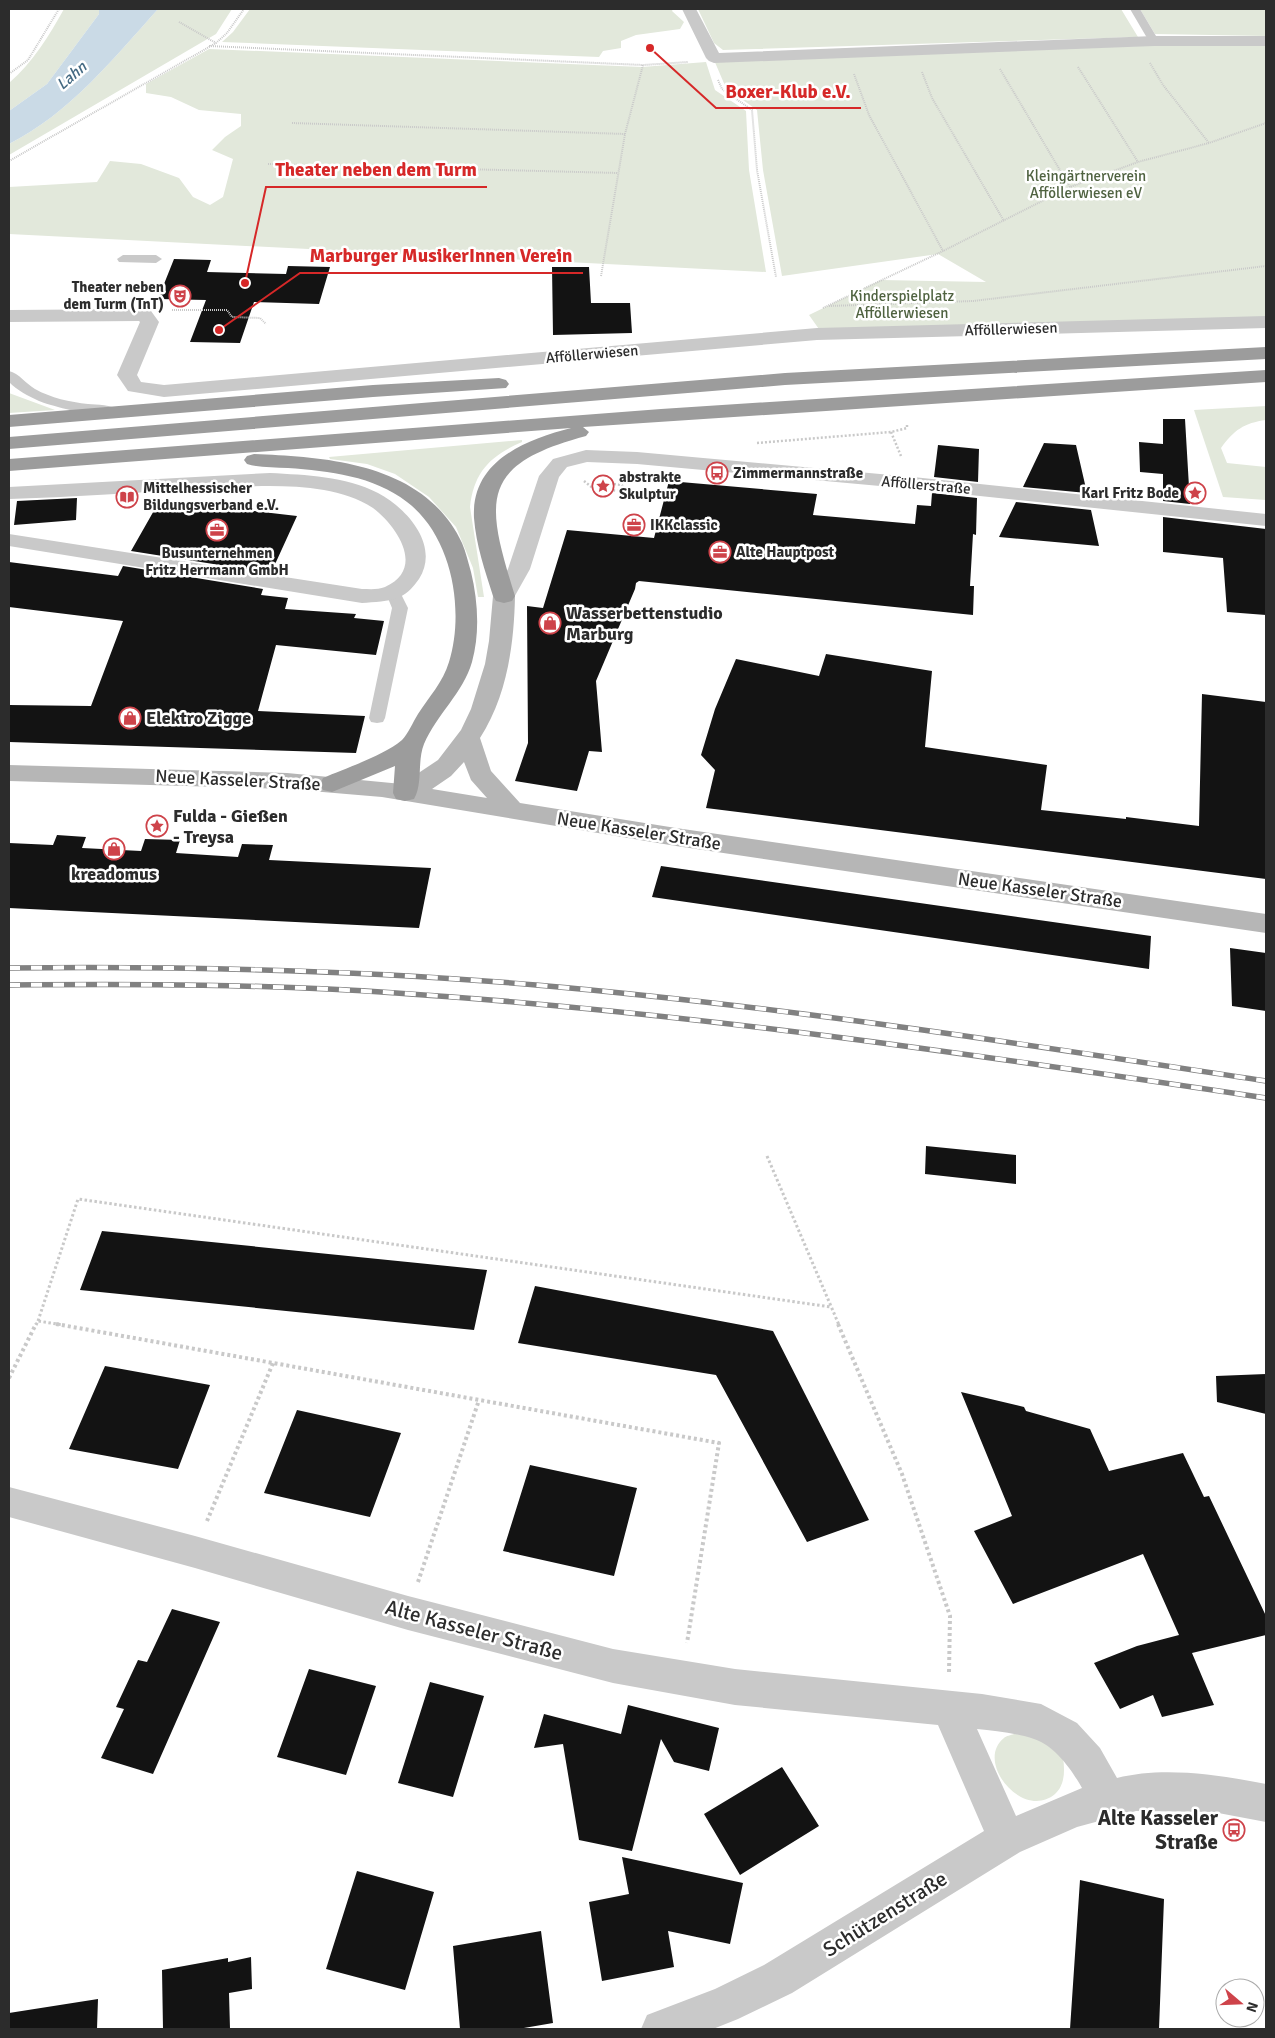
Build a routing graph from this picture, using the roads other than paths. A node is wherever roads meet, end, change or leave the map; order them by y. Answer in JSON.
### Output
{"nodes":[{"id":1,"x":689,"y":9,"type":"edge"},
{"id":2,"x":1135,"y":9,"type":"edge"},
{"id":3,"x":1266,"y":40,"type":"edge"},
{"id":4,"x":1146,"y":41,"type":"junction"},
{"id":5,"x":123,"y":259,"type":"dead end"},
{"id":6,"x":156,"y":259,"type":"dead end"},
{"id":7,"x":9,"y":316,"type":"edge"},
{"id":8,"x":1266,"y":322,"type":"edge"},
{"id":9,"x":1266,"y":352,"type":"edge"},
{"id":10,"x":9,"y":374,"type":"edge"},
{"id":11,"x":1266,"y":376,"type":"edge"},
{"id":12,"x":785,"y":378,"type":"junction"},
{"id":13,"x":119,"y":412,"type":"junction"},
{"id":14,"x":661,"y":415,"type":"junction"},
{"id":15,"x":9,"y":421,"type":"edge"},
{"id":16,"x":9,"y":442,"type":"edge"},
{"id":17,"x":140,"y":455,"type":"junction"},
{"id":18,"x":9,"y":465,"type":"edge"},
{"id":19,"x":9,"y":493,"type":"edge"},
{"id":20,"x":1266,"y":520,"type":"edge"},
{"id":21,"x":9,"y":540,"type":"edge"},
{"id":22,"x":393,"y":592,"type":"junction"},
{"id":23,"x":504,"y":596,"type":"junction"},
{"id":24,"x":377,"y":718,"type":"dead end"},
{"id":25,"x":469,"y":739,"type":"junction"},
{"id":26,"x":412,"y":744,"type":"junction"},
{"id":27,"x":9,"y":773,"type":"edge"},
{"id":28,"x":332,"y":784,"type":"junction"},
{"id":29,"x":405,"y":793,"type":"junction"},
{"id":30,"x":514,"y":812,"type":"junction"},
{"id":31,"x":1266,"y":924,"type":"edge"},
{"id":32,"x":9,"y":1502,"type":"edge"},
{"id":33,"x":949,"y":1709,"type":"junction"},
{"id":34,"x":1109,"y":1800,"type":"junction"},
{"id":35,"x":1266,"y":1803,"type":"edge"},
{"id":36,"x":1007,"y":1838,"type":"junction"},
{"id":37,"x":661,"y":2029,"type":"edge"}],
"edges":[{"from":1,"to":4,"type":"street"},
{"from":2,"to":4,"type":"lane"},
{"from":3,"to":4,"type":"street"},
{"from":5,"to":6,"type":"lane"},
{"from":7,"to":8,"type":"street","name":"Afföllerwiesen"},
{"from":9,"to":12,"type":"highway"},
{"from":10,"to":13,"type":"lane"},
{"from":11,"to":14,"type":"highway"},
{"from":12,"to":13,"type":"highway"},
{"from":12,"to":16,"type":"highway"},
{"from":13,"to":15,"type":"highway"},
{"from":14,"to":17,"type":"highway"},
{"from":14,"to":23,"type":"highway"},
{"from":17,"to":18,"type":"highway"},
{"from":17,"to":26,"type":"highway"},
{"from":19,"to":22,"type":"street"},
{"from":20,"to":23,"type":"street","name":"Afföllerstraße"},
{"from":21,"to":22,"type":"street"},
{"from":22,"to":24,"type":"lane"},
{"from":23,"to":25,"type":"main road"},
{"from":25,"to":29,"type":"main road"},
{"from":25,"to":30,"type":"main road"},
{"from":26,"to":28,"type":"highway"},
{"from":26,"to":29,"type":"highway"},
{"from":27,"to":28,"type":"main road","name":"Neue Kasseler Straße"},
{"from":28,"to":29,"type":"main road","name":"Neue Kasseler Straße"},
{"from":29,"to":30,"type":"main road","name":"Neue Kasseler Straße"},
{"from":30,"to":31,"type":"main road","name":"Neue Kasseler Straße"},
{"from":32,"to":33,"type":"street","name":"Alte Kasseler Straße"},
{"from":33,"to":34,"type":"street","name":"Alte Kasseler Straße"},
{"from":33,"to":36,"type":"street"},
{"from":34,"to":35,"type":"street"},
{"from":34,"to":36,"type":"street","name":"Schützenstraße"},
{"from":36,"to":37,"type":"street","name":"Schützenstraße"}]}
